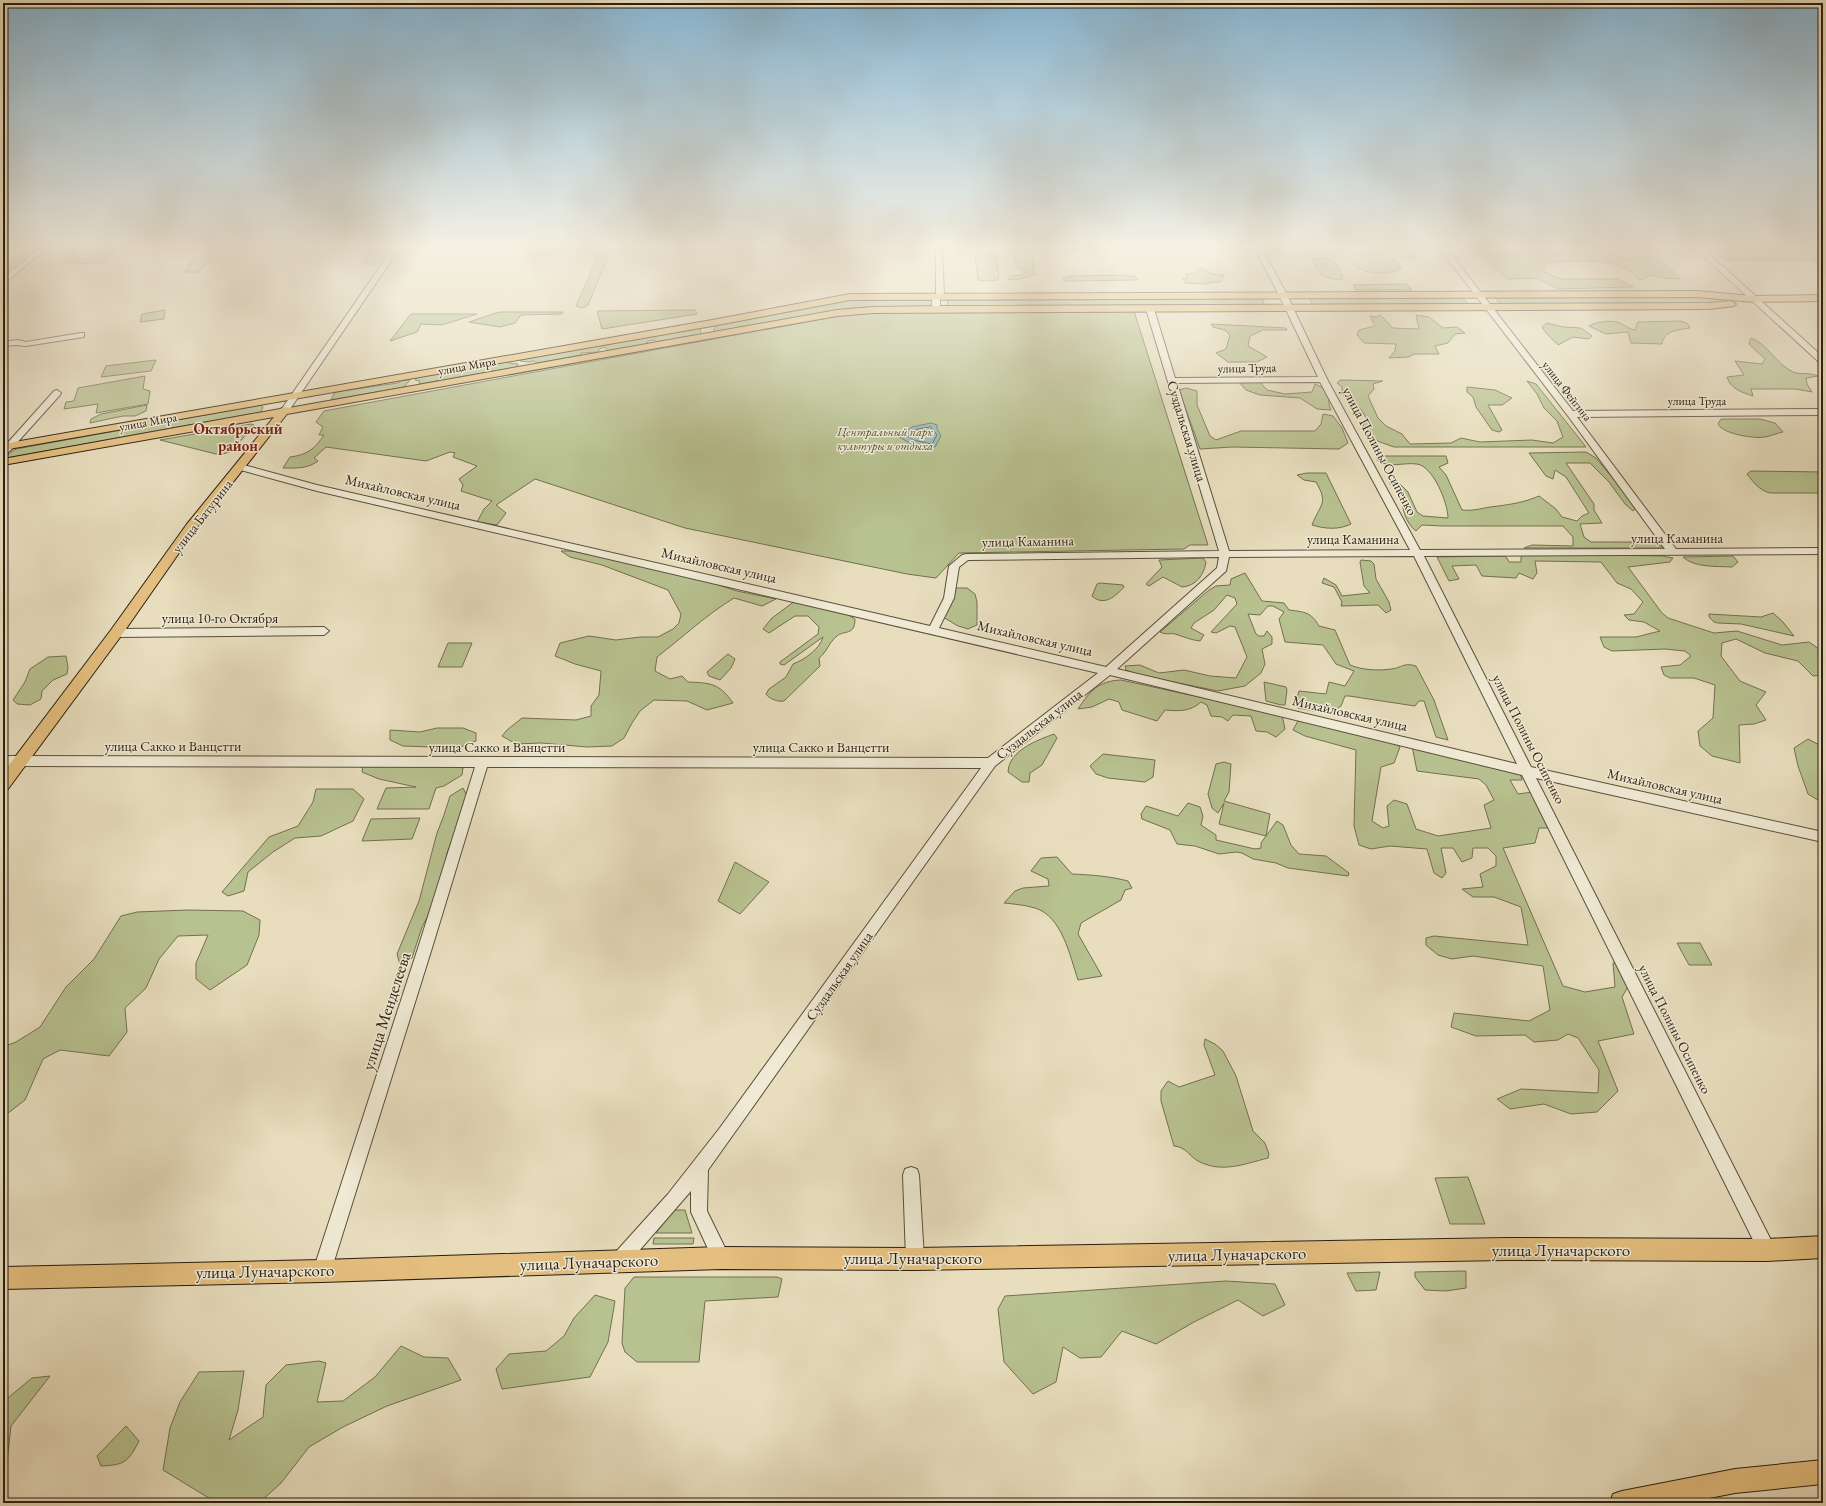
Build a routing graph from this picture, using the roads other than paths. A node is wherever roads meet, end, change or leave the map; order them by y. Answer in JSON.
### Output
{"nodes":[{"id":1,"x":352,"y":315,"type":"edge"},
{"id":2,"x":755,"y":315,"type":"edge"},
{"id":3,"x":824,"y":315,"type":"edge"},
{"id":4,"x":1152,"y":315,"type":"edge"},
{"id":5,"x":1292,"y":315,"type":"edge"},
{"id":6,"x":1494,"y":315,"type":"edge"},
{"id":7,"x":1771,"y":315,"type":"edge"},
{"id":8,"x":81,"y":335,"type":"dead end"},
{"id":9,"x":3,"y":344,"type":"edge"},
{"id":10,"x":1823,"y":361,"type":"edge"},
{"id":11,"x":1323,"y":379,"type":"junction"},
{"id":12,"x":1171,"y":381,"type":"junction"},
{"id":13,"x":57,"y":393,"type":"dead end"},
{"id":14,"x":296,"y":395,"type":"junction"},
{"id":15,"x":285,"y":410,"type":"junction"},
{"id":16,"x":1823,"y":412,"type":"edge"},
{"id":17,"x":1571,"y":414,"type":"junction"},
{"id":18,"x":5,"y":448,"type":"edge"},
{"id":19,"x":3,"y":462,"type":"edge"},
{"id":20,"x":240,"y":467,"type":"junction"},
{"id":21,"x":1823,"y":551,"type":"edge"},
{"id":22,"x":1673,"y":552,"type":"junction"},
{"id":23,"x":1417,"y":553,"type":"junction"},
{"id":24,"x":1225,"y":554,"type":"junction"},
{"id":25,"x":933,"y":630,"type":"junction"},
{"id":26,"x":324,"y":631,"type":"dead end"},
{"id":27,"x":116,"y":633,"type":"junction"},
{"id":28,"x":1108,"y":671,"type":"junction"},
{"id":29,"x":3,"y":761,"type":"edge"},
{"id":30,"x":21,"y":761,"type":"junction"},
{"id":31,"x":482,"y":762,"type":"junction"},
{"id":32,"x":991,"y":762,"type":"junction"},
{"id":33,"x":1527,"y":770,"type":"junction"},
{"id":34,"x":3,"y":786,"type":"edge"},
{"id":35,"x":1823,"y":837,"type":"edge"},
{"id":36,"x":700,"y":1168,"type":"junction"},
{"id":37,"x":911,"y":1175,"type":"dead end"},
{"id":38,"x":1823,"y":1247,"type":"edge"},
{"id":39,"x":1767,"y":1250,"type":"junction"},
{"id":40,"x":721,"y":1258,"type":"junction"},
{"id":41,"x":915,"y":1259,"type":"junction"},
{"id":42,"x":619,"y":1261,"type":"junction"},
{"id":43,"x":322,"y":1271,"type":"junction"},
{"id":44,"x":3,"y":1278,"type":"edge"},
{"id":45,"x":1823,"y":1472,"type":"edge"},
{"id":46,"x":1622,"y":1503,"type":"edge"}],
"edges":[{"from":1,"to":14,"type":"street","name":"улица Батурина"},
{"from":2,"to":14,"type":"main road","name":"улица Мира"},
{"from":3,"to":15,"type":"main road","name":"улица Мира"},
{"from":4,"to":12,"type":"street","name":"Суздальская улица"},
{"from":5,"to":11,"type":"street","name":"улица Полины Осипенко"},
{"from":6,"to":17,"type":"street","name":"улица Фейгина"},
{"from":7,"to":10,"type":"street"},
{"from":8,"to":9,"type":"street"},
{"from":11,"to":12,"type":"street","name":"улица Труда"},
{"from":11,"to":23,"type":"street","name":"улица Полины Осипенко"},
{"from":12,"to":24,"type":"street","name":"Суздальская улица"},
{"from":13,"to":18,"type":"street"},
{"from":14,"to":15,"type":"street","name":"улица Батурина"},
{"from":14,"to":18,"type":"main road","name":"улица Мира"},
{"from":15,"to":19,"type":"main road","name":"улица Мира"},
{"from":15,"to":20,"type":"main road","name":"улица Батурина"},
{"from":16,"to":17,"type":"street","name":"улица Труда"},
{"from":17,"to":22,"type":"street","name":"улица Фейгина"},
{"from":20,"to":25,"type":"street","name":"Михайловская улица"},
{"from":20,"to":27,"type":"main road","name":"улица Батурина"},
{"from":21,"to":22,"type":"street","name":"улица Каманина"},
{"from":22,"to":23,"type":"street","name":"улица Каманина"},
{"from":23,"to":24,"type":"street","name":"улица Каманина"},
{"from":23,"to":33,"type":"street","name":"улица Полины Осипенко"},
{"from":24,"to":25,"type":"street","name":"улица Каманина"},
{"from":24,"to":28,"type":"street","name":"Суздальская улица"},
{"from":25,"to":28,"type":"street","name":"Михайловская улица"},
{"from":26,"to":27,"type":"street","name":"улица 10-го Октября"},
{"from":27,"to":30,"type":"main road","name":"улица Батурина"},
{"from":28,"to":32,"type":"street","name":"Суздальская улица"},
{"from":28,"to":33,"type":"street","name":"Михайловская улица"},
{"from":29,"to":30,"type":"street","name":"улица Сакко и Ванцетти"},
{"from":30,"to":31,"type":"street","name":"улица Сакко и Ванцетти"},
{"from":30,"to":34,"type":"main road","name":"улица Батурина"},
{"from":31,"to":32,"type":"street","name":"улица Сакко и Ванцетти"},
{"from":31,"to":43,"type":"street","name":"улица Менделеева"},
{"from":32,"to":36,"type":"street","name":"Суздальская улица"},
{"from":33,"to":35,"type":"street","name":"Михайловская улица"},
{"from":33,"to":39,"type":"street","name":"улица Полины Осипенко"},
{"from":36,"to":40,"type":"street"},
{"from":36,"to":42,"type":"street","name":"Суздальская улица"},
{"from":37,"to":41,"type":"street"},
{"from":38,"to":39,"type":"main road","name":"улица Луначарского"},
{"from":39,"to":41,"type":"main road","name":"улица Луначарского"},
{"from":40,"to":41,"type":"main road","name":"улица Луначарского"},
{"from":40,"to":42,"type":"main road","name":"улица Луначарского"},
{"from":42,"to":43,"type":"main road","name":"улица Луначарского"},
{"from":43,"to":44,"type":"main road","name":"улица Луначарского"},
{"from":45,"to":46,"type":"main road"}]}
